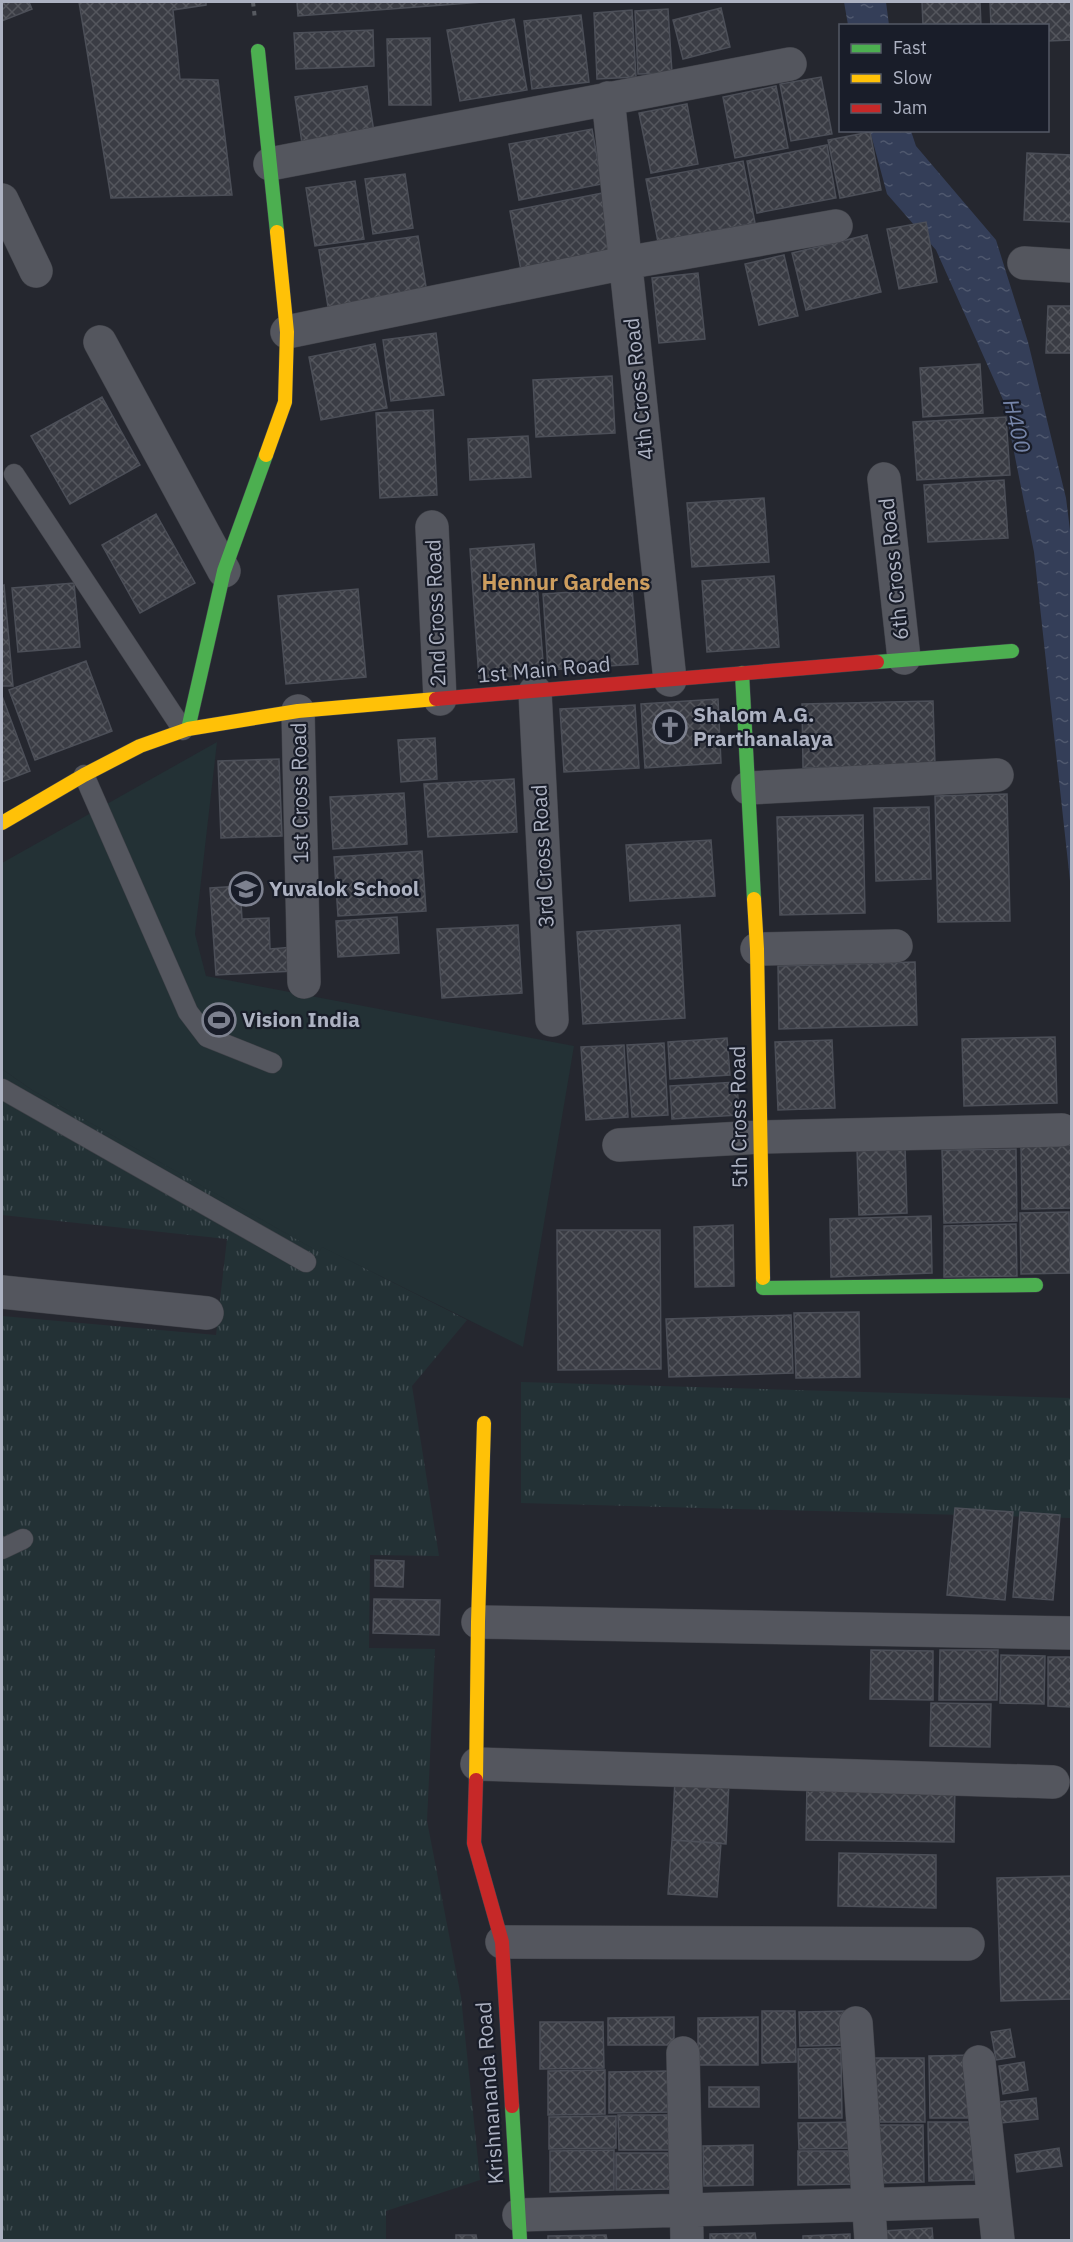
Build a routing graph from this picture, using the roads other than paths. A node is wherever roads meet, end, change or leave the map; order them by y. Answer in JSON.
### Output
{"nodes":[{"id":1,"x":258,"y":51,"type":"dead end"},
{"id":2,"x":790,"y":64,"type":"dead end"},
{"id":3,"x":608,"y":98,"type":"junction"},
{"id":4,"x":270,"y":164,"type":"junction"},
{"id":5,"x":2,"y":200,"type":"edge"},
{"id":6,"x":836,"y":226,"type":"dead end"},
{"id":7,"x":625,"y":263,"type":"junction"},
{"id":8,"x":1024,"y":263,"type":"dead end"},
{"id":9,"x":1071,"y":266,"type":"edge"},
{"id":10,"x":36,"y":271,"type":"dead end"},
{"id":11,"x":287,"y":332,"type":"junction"},
{"id":12,"x":100,"y":342,"type":"dead end"},
{"id":13,"x":14,"y":474,"type":"dead end"},
{"id":14,"x":884,"y":479,"type":"dead end"},
{"id":15,"x":432,"y":527,"type":"dead end"},
{"id":16,"x":224,"y":572,"type":"junction"},
{"id":17,"x":1012,"y":651,"type":"dead end"},
{"id":18,"x":904,"y":658,"type":"junction"},
{"id":19,"x":742,"y":673,"type":"junction"},
{"id":20,"x":670,"y":680,"type":"junction"},
{"id":21,"x":535,"y":693,"type":"junction"},
{"id":22,"x":440,"y":699,"type":"junction"},
{"id":23,"x":298,"y":711,"type":"junction"},
{"id":24,"x":185,"y":729,"type":"junction"},
{"id":25,"x":84,"y":775,"type":"junction"},
{"id":26,"x":997,"y":775,"type":"dead end"},
{"id":27,"x":748,"y":788,"type":"junction"},
{"id":28,"x":2,"y":823,"type":"edge"},
{"id":29,"x":896,"y":946,"type":"dead end"},
{"id":30,"x":757,"y":949,"type":"junction"},
{"id":31,"x":303,"y":982,"type":"dead end"},
{"id":32,"x":552,"y":1020,"type":"dead end"},
{"id":33,"x":272,"y":1063,"type":"dead end"},
{"id":34,"x":2,"y":1089,"type":"edge"},
{"id":35,"x":1062,"y":1130,"type":"dead end"},
{"id":36,"x":760,"y":1137,"type":"junction"},
{"id":37,"x":619,"y":1145,"type":"dead end"},
{"id":38,"x":306,"y":1262,"type":"dead end"},
{"id":39,"x":1036,"y":1286,"type":"dead end"},
{"id":40,"x":2,"y":1292,"type":"edge"},
{"id":41,"x":207,"y":1313,"type":"dead end"},
{"id":42,"x":484,"y":1423,"type":"dead end"},
{"id":43,"x":23,"y":1539,"type":"dead end"},
{"id":44,"x":2,"y":1549,"type":"edge"},
{"id":45,"x":478,"y":1622,"type":"junction"},
{"id":46,"x":1071,"y":1633,"type":"edge"},
{"id":47,"x":477,"y":1764,"type":"junction"},
{"id":48,"x":1053,"y":1782,"type":"dead end"},
{"id":49,"x":502,"y":1942,"type":"junction"},
{"id":50,"x":968,"y":1944,"type":"dead end"},
{"id":51,"x":856,"y":2023,"type":"dead end"},
{"id":52,"x":683,"y":2053,"type":"dead end"},
{"id":53,"x":979,"y":2062,"type":"dead end"},
{"id":54,"x":993,"y":2201,"type":"junction"},
{"id":55,"x":868,"y":2205,"type":"junction"},
{"id":56,"x":687,"y":2225,"type":"edge"},
{"id":57,"x":519,"y":2228,"type":"edge"},
{"id":58,"x":871,"y":2241,"type":"edge"},
{"id":59,"x":998,"y":2241,"type":"edge"}],
"edges":[{"from":1,"to":4,"type":"street"},
{"from":2,"to":3,"type":"street"},
{"from":3,"to":4,"type":"street"},
{"from":3,"to":7,"type":"street","name":"4th Cross Road"},
{"from":4,"to":11,"type":"street"},
{"from":5,"to":10,"type":"street"},
{"from":6,"to":7,"type":"street"},
{"from":7,"to":11,"type":"street"},
{"from":7,"to":20,"type":"street","name":"4th Cross Road"},
{"from":8,"to":9,"type":"street"},
{"from":11,"to":16,"type":"street"},
{"from":12,"to":16,"type":"street"},
{"from":13,"to":24,"type":"lane"},
{"from":14,"to":18,"type":"street","name":"6th Cross Road"},
{"from":15,"to":22,"type":"street","name":"2nd Cross Road"},
{"from":16,"to":24,"type":"street"},
{"from":17,"to":18,"type":"street","name":"1st Main Road"},
{"from":18,"to":19,"type":"street","name":"1st Main Road"},
{"from":19,"to":20,"type":"street","name":"1st Main Road"},
{"from":19,"to":27,"type":"street","name":"5th Cross Road"},
{"from":20,"to":21,"type":"street","name":"1st Main Road"},
{"from":21,"to":22,"type":"street","name":"1st Main Road"},
{"from":21,"to":32,"type":"street","name":"3rd Cross Road"},
{"from":22,"to":23,"type":"street","name":"1st Main Road"},
{"from":23,"to":24,"type":"street","name":"1st Main Road"},
{"from":23,"to":31,"type":"street","name":"1st Cross Road"},
{"from":24,"to":25,"type":"street","name":"1st Main Road"},
{"from":25,"to":28,"type":"street","name":"1st Main Road"},
{"from":25,"to":33,"type":"lane"},
{"from":26,"to":27,"type":"street"},
{"from":27,"to":30,"type":"street","name":"5th Cross Road"},
{"from":29,"to":30,"type":"street"},
{"from":30,"to":36,"type":"street","name":"5th Cross Road"},
{"from":34,"to":38,"type":"lane"},
{"from":35,"to":36,"type":"street"},
{"from":36,"to":37,"type":"street"},
{"from":36,"to":39,"type":"street","name":"5th Cross Road"},
{"from":40,"to":41,"type":"street"},
{"from":42,"to":45,"type":"street","name":"Krishnananda Road"},
{"from":43,"to":44,"type":"lane"},
{"from":45,"to":46,"type":"street"},
{"from":45,"to":47,"type":"street","name":"Krishnananda Road"},
{"from":47,"to":48,"type":"street"},
{"from":47,"to":49,"type":"street","name":"Krishnananda Road"},
{"from":49,"to":50,"type":"street"},
{"from":49,"to":57,"type":"street","name":"Krishnananda Road"},
{"from":51,"to":55,"type":"street"},
{"from":52,"to":56,"type":"street"},
{"from":53,"to":54,"type":"street"},
{"from":54,"to":55,"type":"street"},
{"from":54,"to":59,"type":"street"},
{"from":55,"to":56,"type":"street"},
{"from":55,"to":58,"type":"street"},
{"from":56,"to":57,"type":"street"}]}
